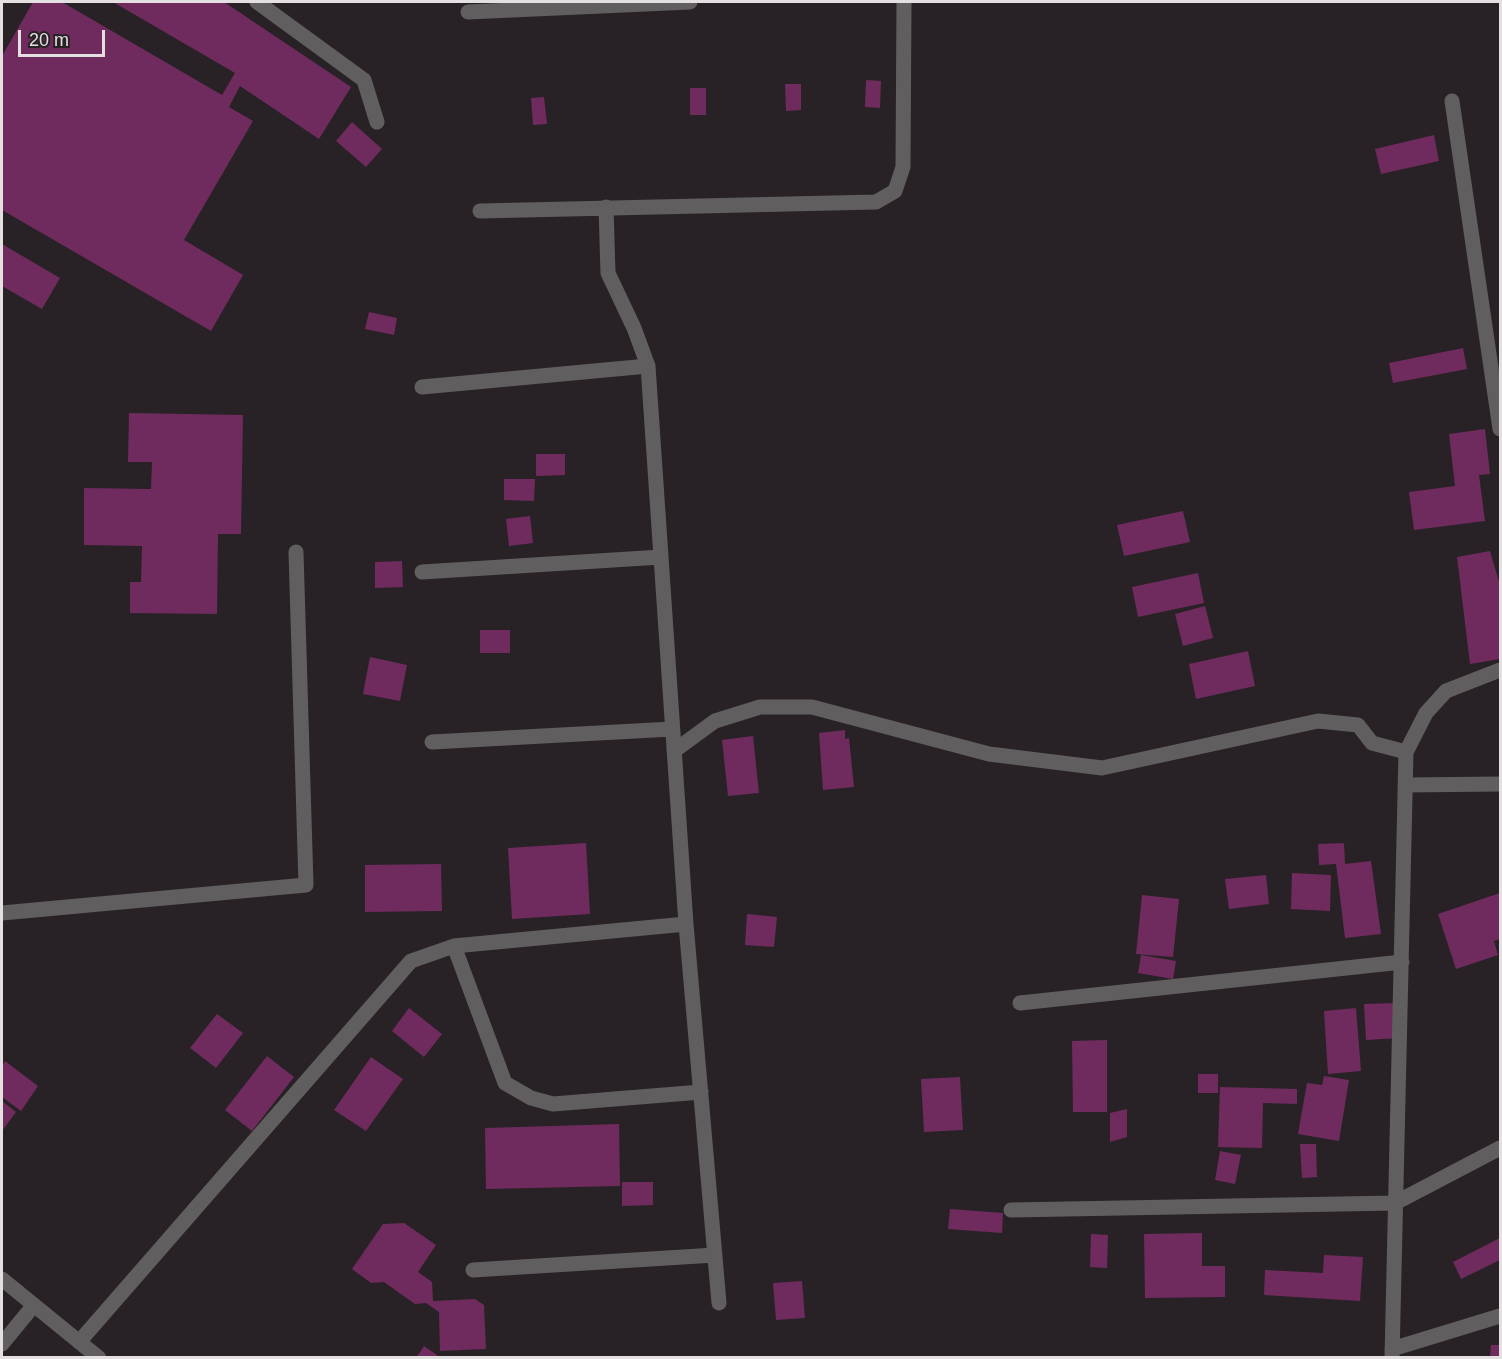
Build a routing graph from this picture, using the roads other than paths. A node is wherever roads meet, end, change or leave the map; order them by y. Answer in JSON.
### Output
{"nodes":[{"id":1,"x":257,"y":2,"type":"edge"},
{"id":2,"x":690,"y":2,"type":"edge"},
{"id":3,"x":904,"y":2,"type":"edge"},
{"id":4,"x":468,"y":12,"type":"dead end"},
{"id":5,"x":1452,"y":101,"type":"dead end"},
{"id":6,"x":377,"y":122,"type":"dead end"},
{"id":7,"x":606,"y":207,"type":"junction"},
{"id":8,"x":480,"y":211,"type":"dead end"},
{"id":9,"x":648,"y":366,"type":"junction"},
{"id":10,"x":422,"y":387,"type":"dead end"},
{"id":11,"x":1500,"y":429,"type":"edge"},
{"id":12,"x":296,"y":552,"type":"dead end"},
{"id":13,"x":661,"y":558,"type":"junction"},
{"id":14,"x":422,"y":572,"type":"dead end"},
{"id":15,"x":1500,"y":670,"type":"edge"},
{"id":16,"x":672,"y":729,"type":"junction"},
{"id":17,"x":432,"y":742,"type":"dead end"},
{"id":18,"x":674,"y":751,"type":"junction"},
{"id":19,"x":1406,"y":752,"type":"junction"},
{"id":20,"x":1405,"y":784,"type":"junction"},
{"id":21,"x":1500,"y":784,"type":"edge"},
{"id":22,"x":2,"y":913,"type":"edge"},
{"id":23,"x":686,"y":924,"type":"junction"},
{"id":24,"x":454,"y":946,"type":"junction"},
{"id":25,"x":1402,"y":962,"type":"junction"},
{"id":26,"x":1020,"y":1003,"type":"dead end"},
{"id":27,"x":701,"y":1092,"type":"junction"},
{"id":28,"x":1500,"y":1148,"type":"edge"},
{"id":29,"x":1395,"y":1203,"type":"junction"},
{"id":30,"x":1011,"y":1210,"type":"dead end"},
{"id":31,"x":715,"y":1255,"type":"junction"},
{"id":32,"x":473,"y":1270,"type":"dead end"},
{"id":33,"x":2,"y":1279,"type":"edge"},
{"id":34,"x":719,"y":1303,"type":"dead end"},
{"id":35,"x":34,"y":1305,"type":"junction"},
{"id":36,"x":1500,"y":1316,"type":"edge"},
{"id":37,"x":79,"y":1342,"type":"junction"},
{"id":38,"x":2,"y":1344,"type":"edge"},
{"id":39,"x":1392,"y":1353,"type":"edge"},
{"id":40,"x":99,"y":1358,"type":"edge"}],
"edges":[{"from":1,"to":6,"type":"street"},
{"from":2,"to":4,"type":"street"},
{"from":3,"to":7,"type":"street"},
{"from":5,"to":11,"type":"street"},
{"from":7,"to":8,"type":"street"},
{"from":7,"to":9,"type":"street"},
{"from":9,"to":10,"type":"street"},
{"from":9,"to":13,"type":"street"},
{"from":12,"to":22,"type":"street"},
{"from":13,"to":14,"type":"street"},
{"from":13,"to":16,"type":"street"},
{"from":15,"to":19,"type":"street"},
{"from":16,"to":17,"type":"street"},
{"from":16,"to":18,"type":"street"},
{"from":18,"to":19,"type":"street"},
{"from":18,"to":23,"type":"street"},
{"from":19,"to":20,"type":"street"},
{"from":20,"to":21,"type":"street"},
{"from":20,"to":25,"type":"street"},
{"from":23,"to":24,"type":"street"},
{"from":23,"to":27,"type":"street"},
{"from":24,"to":27,"type":"street"},
{"from":24,"to":37,"type":"street"},
{"from":25,"to":26,"type":"street"},
{"from":25,"to":29,"type":"street"},
{"from":27,"to":31,"type":"street"},
{"from":28,"to":29,"type":"street"},
{"from":29,"to":30,"type":"street"},
{"from":29,"to":39,"type":"street"},
{"from":31,"to":32,"type":"street"},
{"from":31,"to":34,"type":"street"},
{"from":33,"to":35,"type":"street"},
{"from":35,"to":37,"type":"street"},
{"from":35,"to":38,"type":"street"},
{"from":36,"to":39,"type":"street"},
{"from":37,"to":40,"type":"street"}]}
